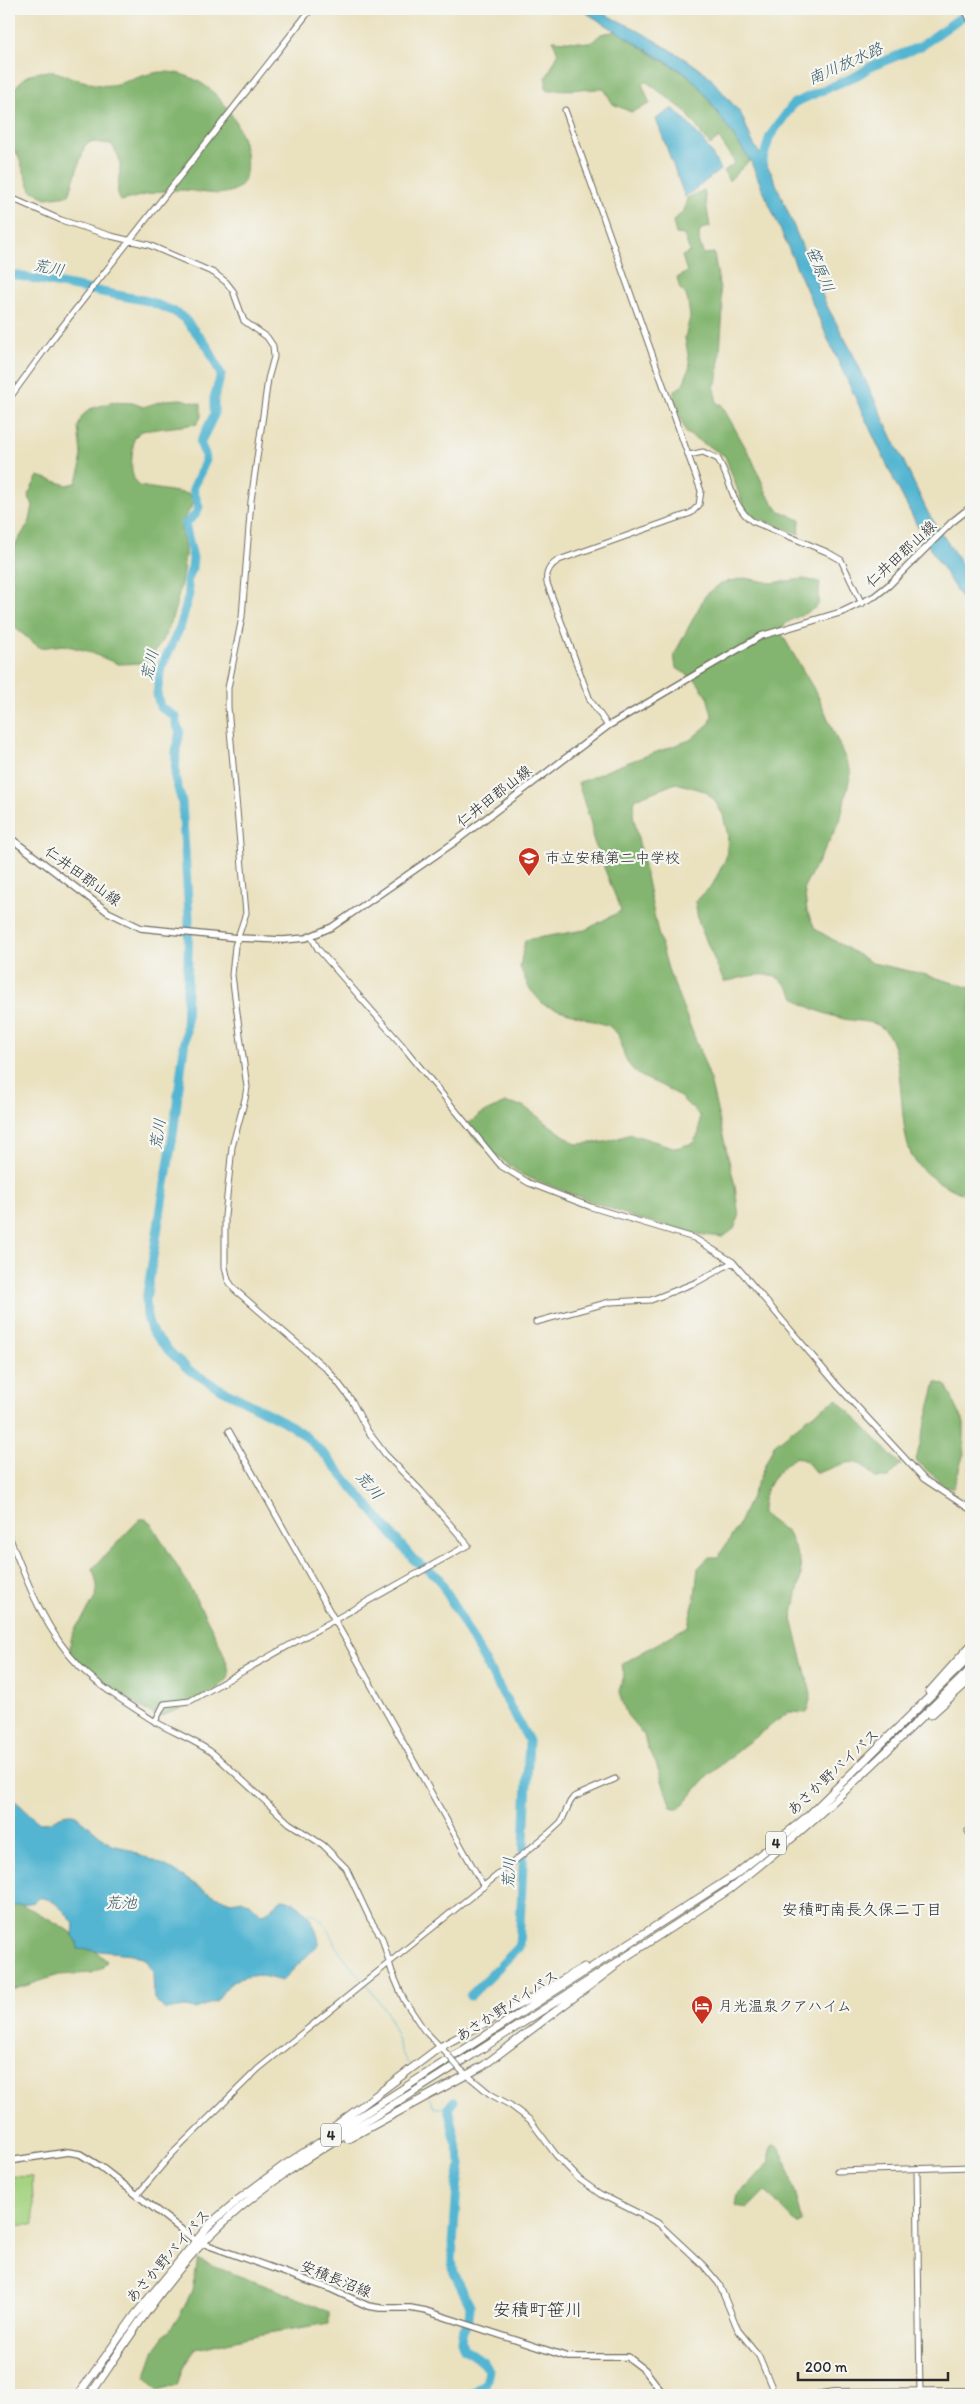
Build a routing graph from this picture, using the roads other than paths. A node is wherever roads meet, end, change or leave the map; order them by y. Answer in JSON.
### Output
{"nodes":[{"id":1,"x":12,"y":9,"type":"edge"},
{"id":2,"x":311,"y":9,"type":"edge"},
{"id":3,"x":965,"y":9,"type":"edge"},
{"id":4,"x":9,"y":15,"type":"edge"},
{"id":5,"x":970,"y":20,"type":"edge"},
{"id":6,"x":566,"y":110,"type":"dead end"},
{"id":7,"x":9,"y":197,"type":"edge"},
{"id":8,"x":129,"y":241,"type":"junction"},
{"id":9,"x":9,"y":399,"type":"edge"},
{"id":10,"x":689,"y":455,"type":"junction"},
{"id":11,"x":971,"y":507,"type":"edge"},
{"id":12,"x":862,"y":604,"type":"junction"},
{"id":13,"x":608,"y":726,"type":"junction"},
{"id":14,"x":9,"y":837,"type":"edge"},
{"id":15,"x":312,"y":936,"type":"junction"},
{"id":16,"x":238,"y":938,"type":"junction"},
{"id":17,"x":733,"y":1262,"type":"junction"},
{"id":18,"x":536,"y":1322,"type":"dead end"},
{"id":19,"x":229,"y":1431,"type":"dead end"},
{"id":20,"x":971,"y":1510,"type":"edge"},
{"id":21,"x":9,"y":1536,"type":"edge"},
{"id":22,"x":334,"y":1619,"type":"junction"},
{"id":23,"x":971,"y":1646,"type":"edge"},
{"id":24,"x":971,"y":1656,"type":"edge"},
{"id":25,"x":971,"y":1669,"type":"edge"},
{"id":26,"x":971,"y":1679,"type":"edge"},
{"id":27,"x":155,"y":1722,"type":"junction"},
{"id":28,"x":897,"y":1731,"type":"junction"},
{"id":29,"x":865,"y":1773,"type":"junction"},
{"id":30,"x":615,"y":1779,"type":"dead end"},
{"id":31,"x":968,"y":1831,"type":"dead end"},
{"id":32,"x":971,"y":1837,"type":"edge"},
{"id":33,"x":484,"y":1887,"type":"junction"},
{"id":34,"x":641,"y":1936,"type":"junction"},
{"id":35,"x":656,"y":1937,"type":"junction"},
{"id":36,"x":389,"y":1963,"type":"junction"},
{"id":37,"x":440,"y":2047,"type":"junction"},
{"id":38,"x":467,"y":2076,"type":"junction"},
{"id":39,"x":298,"y":2156,"type":"junction"},
{"id":40,"x":9,"y":2161,"type":"edge"},
{"id":41,"x":971,"y":2166,"type":"edge"},
{"id":42,"x":295,"y":2168,"type":"junction"},
{"id":43,"x":917,"y":2169,"type":"junction"},
{"id":44,"x":837,"y":2171,"type":"dead end"},
{"id":45,"x":137,"y":2195,"type":"junction"},
{"id":46,"x":196,"y":2241,"type":"junction"},
{"id":47,"x":203,"y":2244,"type":"junction"},
{"id":48,"x":101,"y":2380,"type":"junction"},
{"id":49,"x":971,"y":2391,"type":"edge"},
{"id":50,"x":920,"y":2394,"type":"edge"},
{"id":51,"x":78,"y":2395,"type":"edge"},
{"id":52,"x":90,"y":2395,"type":"edge"},
{"id":53,"x":95,"y":2395,"type":"edge"},
{"id":54,"x":664,"y":2395,"type":"edge"},
{"id":55,"x":775,"y":2395,"type":"edge"},
{"id":56,"x":815,"y":2395,"type":"edge"}],
"edges":[{"from":1,"to":4,"type":"highway"},
{"from":2,"to":8,"type":"street"},
{"from":3,"to":5,"type":"street"},
{"from":6,"to":10,"type":"street"},
{"from":7,"to":8,"type":"street"},
{"from":8,"to":9,"type":"street"},
{"from":8,"to":16,"type":"street"},
{"from":10,"to":12,"type":"street"},
{"from":10,"to":13,"type":"street"},
{"from":11,"to":12,"type":"main road","name":"仁井田郡山線"},
{"from":12,"to":13,"type":"main road","name":"仁井田郡山線"},
{"from":13,"to":15,"type":"main road","name":"仁井田郡山線"},
{"from":14,"to":16,"type":"main road","name":"仁井田郡山線"},
{"from":15,"to":16,"type":"main road","name":"仁井田郡山線"},
{"from":15,"to":17,"type":"street"},
{"from":16,"to":22,"type":"street"},
{"from":17,"to":18,"type":"street"},
{"from":17,"to":20,"type":"street"},
{"from":19,"to":22,"type":"street"},
{"from":21,"to":27,"type":"street"},
{"from":22,"to":27,"type":"street"},
{"from":22,"to":33,"type":"street"},
{"from":23,"to":28,"type":"highway"},
{"from":24,"to":28,"type":"highway","name":"あさか野バイパス","number":"4"},
{"from":25,"to":29,"type":"highway","name":"あさか野バイパス","number":"4"},
{"from":26,"to":29,"type":"highway"},
{"from":27,"to":36,"type":"street"},
{"from":28,"to":34,"type":"highway","name":"あさか野バイパス","number":"4"},
{"from":29,"to":35,"type":"highway","name":"あさか野バイパス","number":"4"},
{"from":30,"to":33,"type":"street"},
{"from":31,"to":32,"type":"street"},
{"from":33,"to":36,"type":"street"},
{"from":34,"to":37,"type":"highway"},
{"from":34,"to":39,"type":"highway","name":"あさか野バイパス","number":"4"},
{"from":35,"to":38,"type":"highway"},
{"from":35,"to":42,"type":"highway","name":"あさか野バイパス","number":"4"},
{"from":36,"to":37,"type":"street"},
{"from":36,"to":45,"type":"street"},
{"from":37,"to":38,"type":"street","bridge":true},
{"from":37,"to":39,"type":"highway"},
{"from":38,"to":42,"type":"highway"},
{"from":38,"to":55,"type":"street"},
{"from":39,"to":46,"type":"highway","name":"あさか野バイパス","number":"4"},
{"from":40,"to":45,"type":"main road","name":"安積長沼線"},
{"from":41,"to":43,"type":"street"},
{"from":42,"to":47,"type":"highway","name":"あさか野バイパス","number":"4"},
{"from":43,"to":44,"type":"street"},
{"from":43,"to":50,"type":"street"},
{"from":45,"to":46,"type":"main road","name":"安積長沼線"},
{"from":46,"to":47,"type":"main road","name":"安積長沼線"},
{"from":46,"to":51,"type":"highway","name":"あさか野バイパス","number":"4"},
{"from":47,"to":48,"type":"highway","name":"あさか野バイパス","number":"4"},
{"from":47,"to":54,"type":"main road","name":"安積長沼線"},
{"from":48,"to":52,"type":"highway","name":"あさか野バイパス","number":"4"},
{"from":48,"to":53,"type":"highway"},
{"from":49,"to":50,"type":"main road"},
{"from":50,"to":56,"type":"main road"}]}
